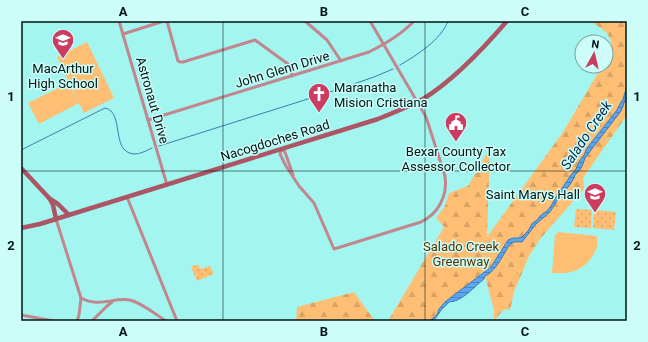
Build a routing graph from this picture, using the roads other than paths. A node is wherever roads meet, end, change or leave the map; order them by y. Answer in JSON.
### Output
{"nodes":[{"id":1,"x":119,"y":21,"type":"edge"},
{"id":2,"x":166,"y":21,"type":"edge"},
{"id":3,"x":305,"y":21,"type":"edge"},
{"id":4,"x":370,"y":21,"type":"edge"},
{"id":5,"x":414,"y":21,"type":"edge"},
{"id":6,"x":507,"y":21,"type":"edge"},
{"id":7,"x":123,"y":34,"type":"junction"},
{"id":8,"x":384,"y":44,"type":"junction"},
{"id":9,"x":341,"y":61,"type":"junction"},
{"id":10,"x":292,"y":76,"type":"junction"},
{"id":11,"x":418,"y":101,"type":"junction"},
{"id":12,"x":148,"y":120,"type":"junction"},
{"id":13,"x":281,"y":150,"type":"junction"},
{"id":14,"x":21,"y":168,"type":"edge"},
{"id":15,"x":167,"y":185,"type":"junction"},
{"id":16,"x":127,"y":197,"type":"junction"},
{"id":17,"x":50,"y":199,"type":"junction"},
{"id":18,"x":69,"y":215,"type":"junction"},
{"id":19,"x":56,"y":219,"type":"junction"},
{"id":20,"x":21,"y":228,"type":"edge"},
{"id":21,"x":81,"y":298,"type":"junction"},
{"id":22,"x":114,"y":301,"type":"junction"},
{"id":23,"x":21,"y":315,"type":"edge"},
{"id":24,"x":54,"y":321,"type":"edge"},
{"id":25,"x":77,"y":321,"type":"edge"},
{"id":26,"x":92,"y":321,"type":"edge"},
{"id":27,"x":166,"y":321,"type":"edge"},
{"id":28,"x":177,"y":321,"type":"edge"}],
"edges":[{"from":1,"to":7,"type":"street","name":"Astronaut Drive"},
{"from":2,"to":7,"type":"street"},
{"from":2,"to":10,"type":"street"},
{"from":3,"to":9,"type":"street"},
{"from":4,"to":8,"type":"street"},
{"from":5,"to":8,"type":"street","name":"John Glenn Drive"},
{"from":6,"to":11,"type":"main road","name":"Nacogdoches Road"},
{"from":7,"to":12,"type":"street","name":"Astronaut Drive"},
{"from":8,"to":9,"type":"street","name":"John Glenn Drive"},
{"from":8,"to":11,"type":"street"},
{"from":9,"to":10,"type":"street","name":"John Glenn Drive"},
{"from":10,"to":12,"type":"street","name":"John Glenn Drive"},
{"from":11,"to":13,"type":"main road","name":"Nacogdoches Road"},
{"from":11,"to":13,"type":"street"},
{"from":12,"to":15,"type":"street","name":"Astronaut Drive"},
{"from":13,"to":15,"type":"main road","name":"Nacogdoches Road"},
{"from":14,"to":17,"type":"main road"},
{"from":15,"to":16,"type":"main road","name":"Nacogdoches Road"},
{"from":16,"to":18,"type":"main road","name":"Nacogdoches Road"},
{"from":16,"to":28,"type":"street"},
{"from":17,"to":18,"type":"main road"},
{"from":17,"to":19,"type":"main road"},
{"from":18,"to":19,"type":"main road","name":"Nacogdoches Road"},
{"from":19,"to":20,"type":"main road","name":"Nacogdoches Road"},
{"from":19,"to":21,"type":"street"},
{"from":21,"to":22,"type":"street"},
{"from":21,"to":25,"type":"street"},
{"from":22,"to":26,"type":"street"},
{"from":22,"to":27,"type":"street"},
{"from":23,"to":24,"type":"street"}]}
